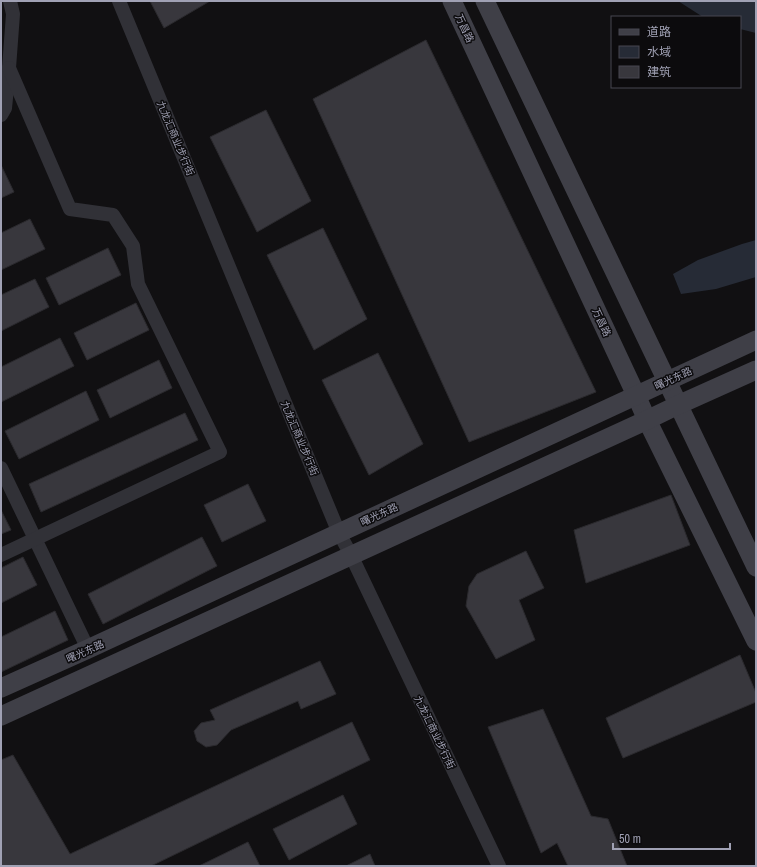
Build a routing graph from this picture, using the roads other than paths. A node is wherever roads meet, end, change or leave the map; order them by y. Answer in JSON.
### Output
{"nodes":[{"id":1,"x":10,"y":1,"type":"edge"},
{"id":2,"x":119,"y":1,"type":"edge"},
{"id":3,"x":452,"y":1,"type":"edge"},
{"id":4,"x":485,"y":1,"type":"edge"},
{"id":5,"x":9,"y":68,"type":"junction"},
{"id":6,"x":1,"y":115,"type":"edge"},
{"id":7,"x":756,"y":340,"type":"edge"},
{"id":8,"x":756,"y":370,"type":"edge"},
{"id":9,"x":667,"y":381,"type":"junction"},
{"id":10,"x":636,"y":395,"type":"junction"},
{"id":11,"x":678,"y":405,"type":"junction"},
{"id":12,"x":646,"y":420,"type":"junction"},
{"id":13,"x":1,"y":468,"type":"edge"},
{"id":14,"x":339,"y":533,"type":"junction"},
{"id":15,"x":35,"y":539,"type":"junction"},
{"id":16,"x":1,"y":555,"type":"edge"},
{"id":17,"x":351,"y":555,"type":"junction"},
{"id":18,"x":756,"y":566,"type":"edge"},
{"id":19,"x":756,"y":640,"type":"edge"},
{"id":20,"x":88,"y":649,"type":"junction"},
{"id":21,"x":1,"y":688,"type":"edge"},
{"id":22,"x":1,"y":716,"type":"edge"},
{"id":23,"x":499,"y":866,"type":"edge"}],
"edges":[{"from":1,"to":5,"type":"street"},
{"from":2,"to":14,"type":"street","name":"九龙汇商业步行街"},
{"from":3,"to":10,"type":"main road","name":"万昌路"},
{"from":4,"to":9,"type":"main road"},
{"from":5,"to":6,"type":"street"},
{"from":5,"to":15,"type":"street"},
{"from":7,"to":9,"type":"main road","name":"曙光东路"},
{"from":8,"to":11,"type":"main road"},
{"from":9,"to":10,"type":"main road","name":"曙光东路"},
{"from":9,"to":11,"type":"main road"},
{"from":10,"to":12,"type":"main road","name":"万昌路"},
{"from":10,"to":14,"type":"main road","name":"曙光东路"},
{"from":11,"to":12,"type":"main road"},
{"from":11,"to":18,"type":"main road"},
{"from":12,"to":17,"type":"main road"},
{"from":12,"to":19,"type":"main road","name":"万昌路"},
{"from":13,"to":15,"type":"street"},
{"from":14,"to":17,"type":"street","name":"九龙汇商业步行街"},
{"from":14,"to":20,"type":"main road","name":"曙光东路"},
{"from":15,"to":16,"type":"street"},
{"from":15,"to":20,"type":"street"},
{"from":17,"to":22,"type":"main road"},
{"from":17,"to":23,"type":"street","name":"九龙汇商业步行街"},
{"from":20,"to":21,"type":"main road","name":"曙光东路"}]}
